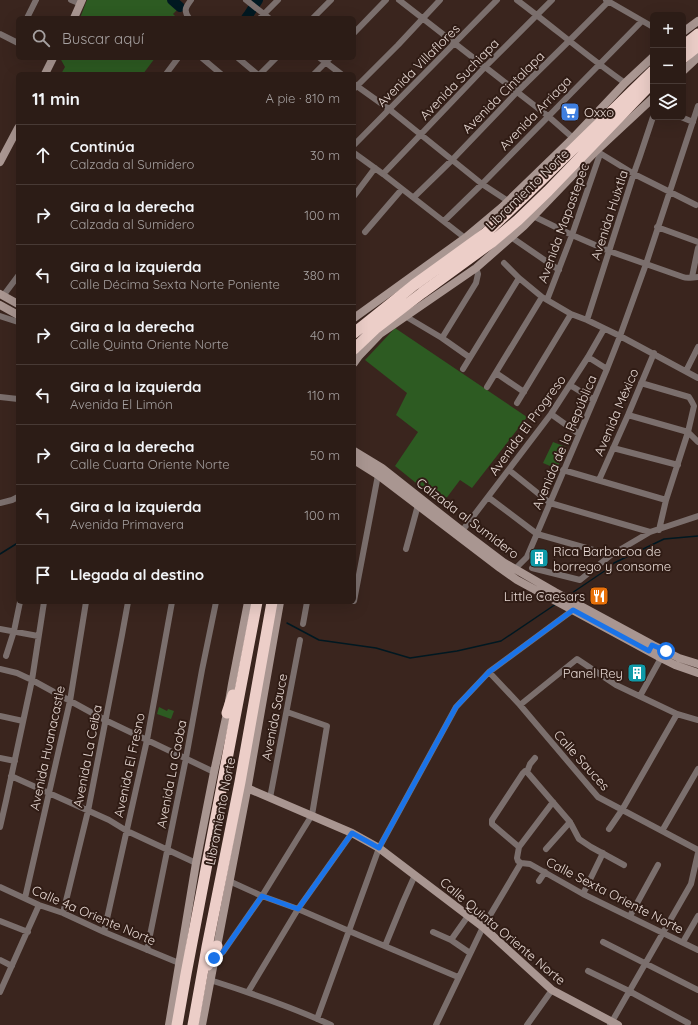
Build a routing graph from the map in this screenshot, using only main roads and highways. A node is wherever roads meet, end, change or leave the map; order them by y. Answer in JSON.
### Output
{"nodes":[{"id":1,"x":698,"y":34,"type":"edge"},
{"id":2,"x":686,"y":44,"type":"edge"},
{"id":3,"x":698,"y":46,"type":"edge"},
{"id":4,"x":686,"y":56,"type":"edge"},
{"id":5,"x":650,"y":74,"type":"edge"},
{"id":6,"x":650,"y":84,"type":"edge"},
{"id":7,"x":561,"y":150,"type":"road end"},
{"id":8,"x":545,"y":177,"type":"junction"},
{"id":9,"x":571,"y":177,"type":"road end"},
{"id":10,"x":557,"y":181,"type":"junction"},
{"id":11,"x":356,"y":331,"type":"edge"},
{"id":12,"x":356,"y":347,"type":"edge"},
{"id":13,"x":257,"y":604,"type":"edge"},
{"id":14,"x":272,"y":604,"type":"edge"},
{"id":15,"x":247,"y":654,"type":"junction"},
{"id":16,"x":263,"y":655,"type":"junction"},
{"id":17,"x":267,"y":678,"type":"road end"},
{"id":18,"x":227,"y":713,"type":"road end"},
{"id":19,"x":182,"y":944,"type":"road end"},
{"id":20,"x":217,"y":946,"type":"road end"},
{"id":21,"x":186,"y":974,"type":"junction"},
{"id":22,"x":206,"y":977,"type":"junction"},
{"id":23,"x":177,"y":1025,"type":"edge"},
{"id":24,"x":193,"y":1025,"type":"edge"}],
"edges":[{"from":1,"to":2,"type":"highway"},
{"from":3,"to":4,"type":"highway"},
{"from":5,"to":8,"type":"highway","name":"Libramiento Norte"},
{"from":6,"to":10,"type":"highway","name":"Libramiento Norte"},
{"from":7,"to":8,"type":"highway"},
{"from":8,"to":11,"type":"highway","name":"Libramiento Norte"},
{"from":9,"to":10,"type":"highway"},
{"from":10,"to":12,"type":"highway","name":"Libramiento Norte"},
{"from":13,"to":15,"type":"highway","name":"Libramiento Norte"},
{"from":14,"to":16,"type":"highway","name":"Libramiento Norte"},
{"from":15,"to":18,"type":"highway"},
{"from":15,"to":21,"type":"highway","name":"Libramiento Norte"},
{"from":16,"to":17,"type":"highway"},
{"from":16,"to":22,"type":"highway","name":"Libramiento Norte"},
{"from":19,"to":21,"type":"highway"},
{"from":20,"to":22,"type":"highway"},
{"from":21,"to":23,"type":"highway","name":"Libramiento Norte"},
{"from":22,"to":24,"type":"highway","name":"Libramiento Norte"}]}
